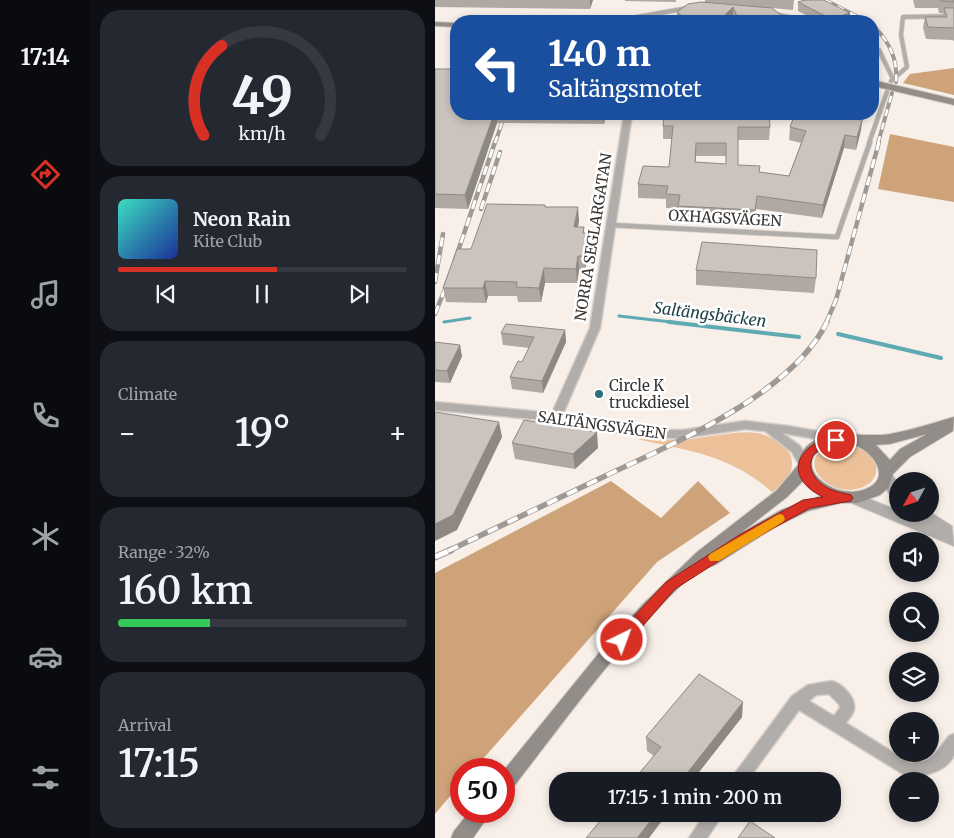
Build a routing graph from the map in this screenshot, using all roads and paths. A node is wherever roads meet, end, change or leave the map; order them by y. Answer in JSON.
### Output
{"nodes":[{"id":1,"x":695,"y":7,"type":"edge"},
{"id":2,"x":767,"y":14,"type":"edge"},
{"id":3,"x":649,"y":15,"type":"edge"},
{"id":4,"x":773,"y":15,"type":"edge"},
{"id":5,"x":954,"y":16,"type":"edge"},
{"id":6,"x":435,"y":24,"type":"edge"},
{"id":7,"x":450,"y":25,"type":"edge"},
{"id":8,"x":879,"y":50,"type":"edge"},
{"id":9,"x":879,"y":84,"type":"edge"},
{"id":10,"x":887,"y":92,"type":"dead end"},
{"id":11,"x":954,"y":102,"type":"edge"},
{"id":12,"x":879,"y":115,"type":"edge"},
{"id":13,"x":627,"y":120,"type":"edge"},
{"id":14,"x":877,"y":120,"type":"edge"},
{"id":15,"x":611,"y":225,"type":"junction"},
{"id":16,"x":435,"y":406,"type":"edge"},
{"id":17,"x":556,"y":417,"type":"junction"},
{"id":18,"x":954,"y":423,"type":"edge"},
{"id":19,"x":768,"y":429,"type":"junction"},
{"id":20,"x":852,"y":441,"type":"junction"},
{"id":21,"x":804,"y":465,"type":"junction"},
{"id":22,"x":886,"y":474,"type":"junction"},
{"id":23,"x":889,"y":480,"type":"edge"},
{"id":24,"x":850,"y":498,"type":"junction"},
{"id":25,"x":934,"y":522,"type":"edge"},
{"id":26,"x":954,"y":535,"type":"edge"},
{"id":27,"x":954,"y":540,"type":"edge"},
{"id":28,"x":671,"y":586,"type":"junction"},
{"id":29,"x":797,"y":701,"type":"junction"},
{"id":30,"x":836,"y":725,"type":"junction"},
{"id":31,"x":954,"y":742,"type":"edge"},
{"id":32,"x":515,"y":770,"type":"edge"},
{"id":33,"x":745,"y":772,"type":"edge"},
{"id":34,"x":709,"y":822,"type":"edge"},
{"id":35,"x":473,"y":823,"type":"edge"},
{"id":36,"x":461,"y":838,"type":"edge"},
{"id":37,"x":697,"y":838,"type":"edge"}],
"edges":[{"from":1,"to":3,"type":"lane"},
{"from":2,"to":4,"type":"lane"},
{"from":5,"to":8,"type":"lane"},
{"from":6,"to":7,"type":"main road"},
{"from":9,"to":11,"type":"main road"},
{"from":10,"to":12,"type":"lane","name":"OXHAGSVÄGEN"},
{"from":13,"to":15,"type":"street","name":"NORRA SEGLARGATAN"},
{"from":14,"to":15,"type":"lane","name":"OXHAGSVÄGEN"},
{"from":15,"to":17,"type":"street","name":"NORRA SEGLARGATAN"},
{"from":16,"to":17,"type":"street","name":"SALTÄNGSVÄGEN"},
{"from":17,"to":19,"type":"street","name":"SALTÄNGSVÄGEN"},
{"from":18,"to":20,"type":"main road"},
{"from":18,"to":22,"type":"main road"},
{"from":19,"to":20,"type":"street","name":"SALTÄNGSVÄGEN"},
{"from":19,"to":21,"type":"street","name":"SALTÄNGSVÄGEN"},
{"from":20,"to":21,"type":"main road"},
{"from":20,"to":22,"type":"main road"},
{"from":21,"to":24,"type":"main road"},
{"from":21,"to":28,"type":"main road"},
{"from":22,"to":23,"type":"street"},
{"from":22,"to":24,"type":"main road"},
{"from":24,"to":27,"type":"street"},
{"from":24,"to":28,"type":"main road"},
{"from":25,"to":26,"type":"street"},
{"from":28,"to":32,"type":"main road"},
{"from":29,"to":30,"type":"street"},
{"from":29,"to":30,"type":"street"},
{"from":29,"to":33,"type":"street"},
{"from":30,"to":31,"type":"street"},
{"from":34,"to":37,"type":"street"},
{"from":35,"to":36,"type":"main road"}]}
